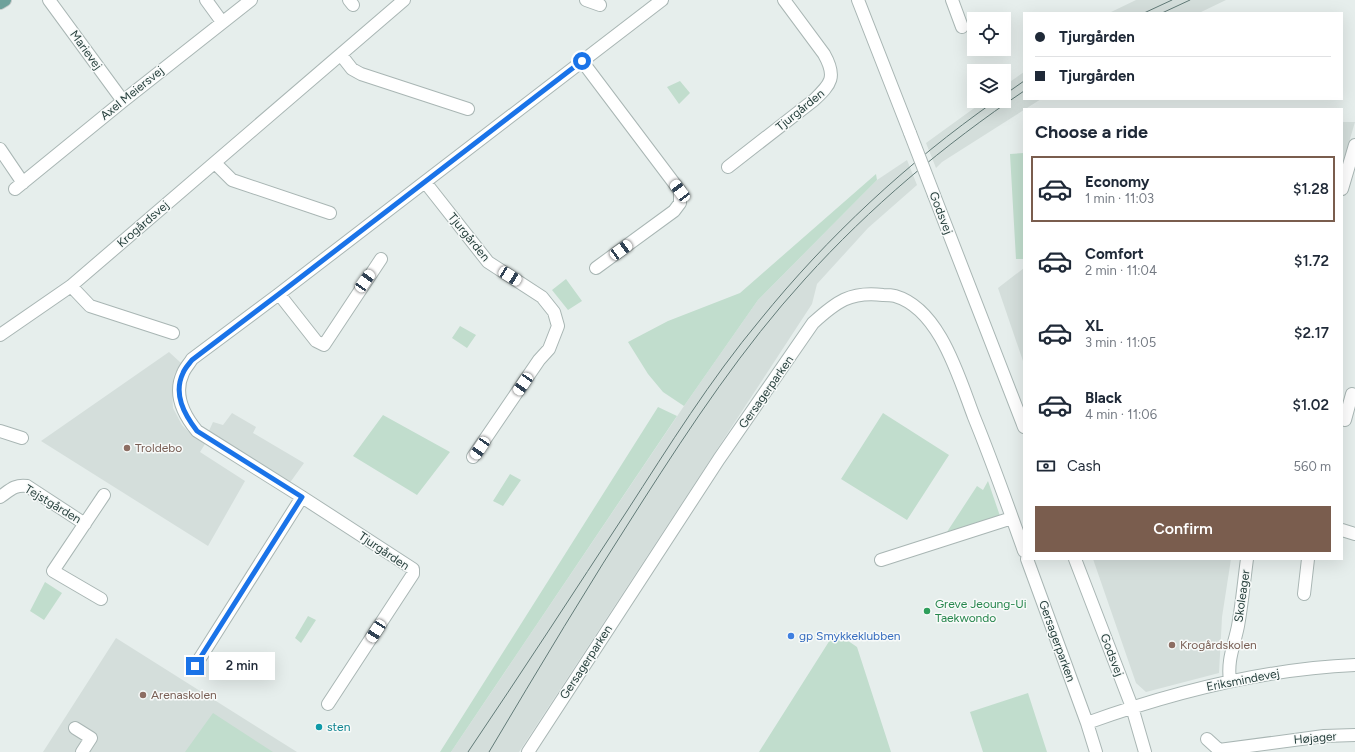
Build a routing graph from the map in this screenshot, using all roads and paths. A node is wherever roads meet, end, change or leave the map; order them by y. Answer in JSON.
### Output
{"nodes":[{"id":1,"x":6,"y":0,"type":"edge"},
{"id":2,"x":49,"y":0,"type":"edge"},
{"id":3,"x":206,"y":0,"type":"edge"},
{"id":4,"x":251,"y":0,"type":"edge"},
{"id":5,"x":404,"y":0,"type":"edge"},
{"id":6,"x":586,"y":0,"type":"edge"},
{"id":7,"x":662,"y":0,"type":"edge"},
{"id":8,"x":784,"y":0,"type":"edge"},
{"id":9,"x":858,"y":0,"type":"edge"},
{"id":10,"x":952,"y":0,"type":"edge"},
{"id":11,"x":0,"y":4,"type":"edge"},
{"id":12,"x":600,"y":4,"type":"dead end"},
{"id":13,"x":222,"y":22,"type":"junction"},
{"id":14,"x":962,"y":26,"type":"dead end"},
{"id":15,"x":341,"y":55,"type":"junction"},
{"id":16,"x":582,"y":61,"type":"junction"},
{"id":17,"x":122,"y":101,"type":"junction"},
{"id":18,"x":468,"y":109,"type":"dead end"},
{"id":19,"x":1355,"y":145,"type":"edge"},
{"id":20,"x":0,"y":148,"type":"edge"},
{"id":21,"x":215,"y":163,"type":"junction"},
{"id":22,"x":728,"y":167,"type":"dead end"},
{"id":23,"x":424,"y":182,"type":"junction"},
{"id":24,"x":1343,"y":186,"type":"edge"},
{"id":25,"x":330,"y":213,"type":"dead end"},
{"id":26,"x":381,"y":259,"type":"dead end"},
{"id":27,"x":596,"y":268,"type":"dead end"},
{"id":28,"x":71,"y":286,"type":"junction"},
{"id":29,"x":279,"y":294,"type":"junction"},
{"id":30,"x":173,"y":333,"type":"dead end"},
{"id":31,"x":0,"y":335,"type":"edge"},
{"id":32,"x":1352,"y":394,"type":"dead end"},
{"id":33,"x":1349,"y":413,"type":"edge"},
{"id":34,"x":1023,"y":424,"type":"edge"},
{"id":35,"x":0,"y":431,"type":"edge"},
{"id":36,"x":22,"y":438,"type":"dead end"},
{"id":37,"x":473,"y":457,"type":"dead end"},
{"id":38,"x":104,"y":494,"type":"dead end"},
{"id":39,"x":0,"y":497,"type":"edge"},
{"id":40,"x":302,"y":497,"type":"junction"},
{"id":41,"x":1012,"y":518,"type":"junction"},
{"id":42,"x":85,"y":524,"type":"junction"},
{"id":43,"x":1343,"y":530,"type":"edge"},
{"id":44,"x":1355,"y":534,"type":"edge"},
{"id":45,"x":1023,"y":548,"type":"edge"},
{"id":46,"x":881,"y":560,"type":"dead end"},
{"id":47,"x":1027,"y":560,"type":"edge"},
{"id":48,"x":1075,"y":560,"type":"edge"},
{"id":49,"x":1247,"y":560,"type":"edge"},
{"id":50,"x":1308,"y":560,"type":"edge"},
{"id":51,"x":1304,"y":594,"type":"dead end"},
{"id":52,"x":101,"y":599,"type":"dead end"},
{"id":53,"x":1355,"y":665,"type":"edge"},
{"id":54,"x":195,"y":666,"type":"dead end"},
{"id":55,"x":1230,"y":681,"type":"junction"},
{"id":56,"x":328,"y":704,"type":"dead end"},
{"id":57,"x":1132,"y":707,"type":"junction"},
{"id":58,"x":1087,"y":723,"type":"junction"},
{"id":59,"x":75,"y":728,"type":"dead end"},
{"id":60,"x":1355,"y":735,"type":"edge"},
{"id":61,"x":1207,"y":739,"type":"dead end"},
{"id":62,"x":82,"y":752,"type":"edge"},
{"id":63,"x":528,"y":752,"type":"edge"},
{"id":64,"x":1096,"y":752,"type":"edge"},
{"id":65,"x":1145,"y":752,"type":"edge"}],
"edges":[{"from":1,"to":11,"type":"main road"},
{"from":2,"to":17,"type":"street","name":"Marievej"},
{"from":3,"to":13,"type":"street"},
{"from":4,"to":13,"type":"street","name":"Axel Meiersvej"},
{"from":5,"to":15,"type":"street","name":"Krogårdsvej"},
{"from":6,"to":12,"type":"street"},
{"from":7,"to":16,"type":"street","name":"Tjurgården"},
{"from":8,"to":22,"type":"street","name":"Tjurgården"},
{"from":9,"to":34,"type":"street","name":"Godsvej","bridge":true},
{"from":10,"to":14,"type":"street"},
{"from":13,"to":17,"type":"street","name":"Axel Meiersvej"},
{"from":15,"to":18,"type":"street"},
{"from":15,"to":21,"type":"street","name":"Krogårdsvej"},
{"from":16,"to":23,"type":"street","name":"Tjurgården"},
{"from":16,"to":27,"type":"street"},
{"from":17,"to":20,"type":"street","name":"Axel Meiersvej"},
{"from":19,"to":24,"type":"street"},
{"from":21,"to":25,"type":"street"},
{"from":21,"to":28,"type":"street","name":"Krogårdsvej"},
{"from":23,"to":29,"type":"street","name":"Tjurgården"},
{"from":23,"to":37,"type":"street","name":"Tjurgården"},
{"from":26,"to":29,"type":"street"},
{"from":28,"to":30,"type":"street"},
{"from":28,"to":31,"type":"street","name":"Krogårdsvej"},
{"from":29,"to":40,"type":"street","name":"Tjurgården"},
{"from":32,"to":33,"type":"street"},
{"from":35,"to":36,"type":"street"},
{"from":38,"to":42,"type":"street","name":"Tejstgården"},
{"from":39,"to":42,"type":"street","name":"Tejstgården"},
{"from":40,"to":54,"type":"street"},
{"from":40,"to":56,"type":"street","name":"Tjurgården"},
{"from":41,"to":45,"type":"street","name":"Gersagerparken"},
{"from":41,"to":46,"type":"street"},
{"from":41,"to":63,"type":"street","name":"Gersagerparken"},
{"from":42,"to":52,"type":"street","name":"Tejstgården"},
{"from":43,"to":44,"type":"street"},
{"from":47,"to":58,"type":"street","name":"Gersagerparken"},
{"from":48,"to":57,"type":"street","name":"Godsvej"},
{"from":49,"to":55,"type":"street","name":"Skoleager"},
{"from":50,"to":51,"type":"street"},
{"from":53,"to":55,"type":"street","name":"Eriksmindevej"},
{"from":55,"to":57,"type":"street","name":"Eriksmindevej"},
{"from":57,"to":58,"type":"street"},
{"from":57,"to":65,"type":"street","name":"Godsvej"},
{"from":58,"to":64,"type":"street","name":"Gersagerparken"},
{"from":59,"to":62,"type":"street"},
{"from":60,"to":61,"type":"street","name":"Højager"}]}
